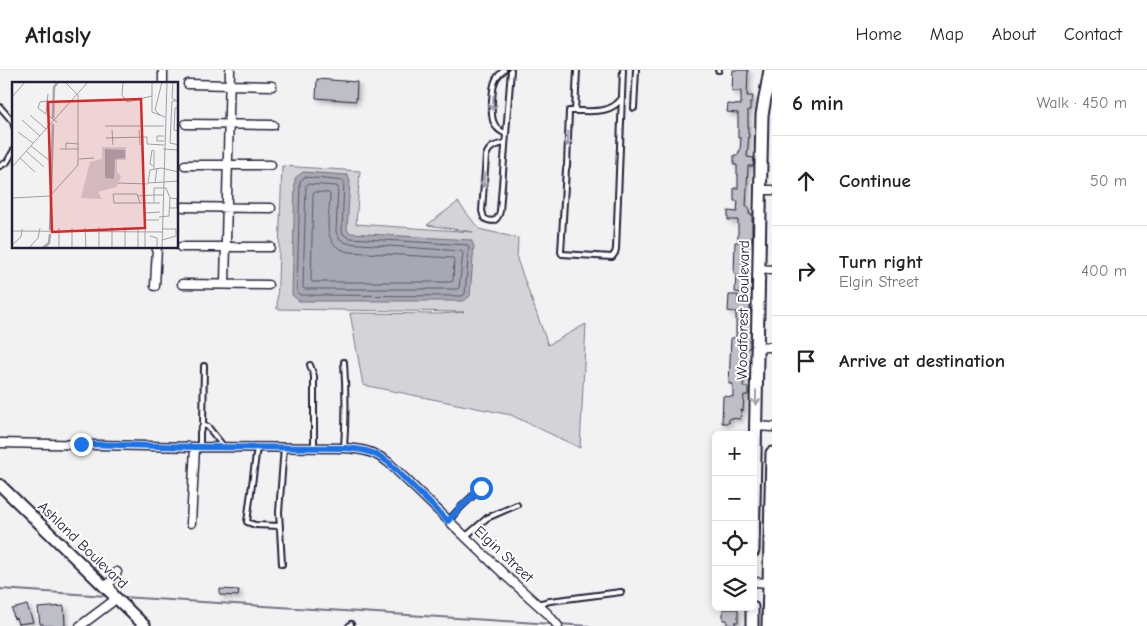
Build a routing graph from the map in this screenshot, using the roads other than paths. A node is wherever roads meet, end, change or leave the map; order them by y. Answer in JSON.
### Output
{"nodes":[{"id":1,"x":230,"y":70,"type":"edge"},
{"id":2,"x":504,"y":70,"type":"edge"},
{"id":3,"x":511,"y":70,"type":"edge"},
{"id":4,"x":577,"y":70,"type":"edge"},
{"id":5,"x":624,"y":70,"type":"edge"},
{"id":6,"x":636,"y":70,"type":"edge"},
{"id":7,"x":770,"y":70,"type":"edge"},
{"id":8,"x":188,"y":84,"type":"dead end"},
{"id":9,"x":229,"y":85,"type":"junction"},
{"id":10,"x":272,"y":86,"type":"dead end"},
{"id":11,"x":622,"y":98,"type":"junction"},
{"id":12,"x":0,"y":107,"type":"edge"},
{"id":13,"x":634,"y":108,"type":"dead end"},
{"id":14,"x":575,"y":111,"type":"junction"},
{"id":15,"x":767,"y":115,"type":"edge"},
{"id":16,"x":12,"y":121,"type":"edge"},
{"id":17,"x":186,"y":124,"type":"dead end"},
{"id":18,"x":228,"y":124,"type":"junction"},
{"id":19,"x":273,"y":125,"type":"dead end"},
{"id":20,"x":506,"y":134,"type":"junction"},
{"id":21,"x":505,"y":144,"type":"junction"},
{"id":22,"x":12,"y":153,"type":"edge"},
{"id":23,"x":185,"y":165,"type":"dead end"},
{"id":24,"x":228,"y":165,"type":"junction"},
{"id":25,"x":0,"y":166,"type":"edge"},
{"id":26,"x":271,"y":166,"type":"dead end"},
{"id":27,"x":766,"y":190,"type":"edge"},
{"id":28,"x":183,"y":207,"type":"dead end"},
{"id":29,"x":227,"y":207,"type":"junction"},
{"id":30,"x":271,"y":208,"type":"dead end"},
{"id":31,"x":181,"y":247,"type":"dead end"},
{"id":32,"x":226,"y":247,"type":"junction"},
{"id":33,"x":270,"y":247,"type":"dead end"},
{"id":34,"x":157,"y":249,"type":"edge"},
{"id":35,"x":759,"y":269,"type":"junction"},
{"id":36,"x":772,"y":270,"type":"edge"},
{"id":37,"x":182,"y":284,"type":"dead end"},
{"id":38,"x":226,"y":284,"type":"junction"},
{"id":39,"x":268,"y":285,"type":"dead end"},
{"id":40,"x":155,"y":286,"type":"dead end"},
{"id":41,"x":758,"y":347,"type":"junction"},
{"id":42,"x":772,"y":347,"type":"edge"},
{"id":43,"x":344,"y":362,"type":"dead end"},
{"id":44,"x":310,"y":365,"type":"dead end"},
{"id":45,"x":204,"y":366,"type":"dead end"},
{"id":46,"x":203,"y":425,"type":"junction"},
{"id":47,"x":756,"y":426,"type":"junction"},
{"id":48,"x":772,"y":427,"type":"edge"},
{"id":49,"x":0,"y":444,"type":"edge"},
{"id":50,"x":198,"y":447,"type":"junction"},
{"id":51,"x":224,"y":447,"type":"junction"},
{"id":52,"x":257,"y":447,"type":"junction"},
{"id":53,"x":284,"y":447,"type":"junction"},
{"id":54,"x":314,"y":447,"type":"junction"},
{"id":55,"x":344,"y":448,"type":"junction"},
{"id":56,"x":772,"y":453,"type":"edge"},
{"id":57,"x":755,"y":476,"type":"edge"},
{"id":58,"x":0,"y":486,"type":"edge"},
{"id":59,"x":481,"y":488,"type":"dead end"},
{"id":60,"x":757,"y":504,"type":"edge"},
{"id":61,"x":517,"y":505,"type":"dead end"},
{"id":62,"x":771,"y":505,"type":"edge"},
{"id":63,"x":448,"y":521,"type":"junction"},
{"id":64,"x":191,"y":523,"type":"dead end"},
{"id":65,"x":280,"y":526,"type":"junction"},
{"id":66,"x":465,"y":537,"type":"junction"},
{"id":67,"x":282,"y":564,"type":"dead end"},
{"id":68,"x":117,"y":572,"type":"dead end"},
{"id":69,"x":757,"y":582,"type":"edge"},
{"id":70,"x":771,"y":583,"type":"edge"},
{"id":71,"x":621,"y":592,"type":"dead end"},
{"id":72,"x":115,"y":597,"type":"junction"},
{"id":73,"x":537,"y":604,"type":"junction"},
{"id":74,"x":752,"y":611,"type":"edge"},
{"id":75,"x":80,"y":626,"type":"edge"},
{"id":76,"x":145,"y":626,"type":"edge"},
{"id":77,"x":558,"y":626,"type":"edge"},
{"id":78,"x":752,"y":626,"type":"edge"},
{"id":79,"x":768,"y":626,"type":"edge"}],
"edges":[{"from":1,"to":9,"type":"street"},
{"from":2,"to":20,"type":"lane","one_way":true},
{"from":3,"to":20,"type":"lane"},
{"from":4,"to":14,"type":"lane"},
{"from":5,"to":11,"type":"lane"},
{"from":6,"to":13,"type":"lane"},
{"from":7,"to":15,"type":"main road","name":"Woodforest Boulevard"},
{"from":8,"to":9,"type":"street"},
{"from":9,"to":10,"type":"street"},
{"from":9,"to":18,"type":"street"},
{"from":11,"to":14,"type":"lane"},
{"from":14,"to":11,"type":"lane","one_way":true},
{"from":12,"to":16,"type":"lane"},
{"from":15,"to":27,"type":"main road","name":"Woodforest Boulevard"},
{"from":17,"to":18,"type":"street"},
{"from":18,"to":19,"type":"street"},
{"from":18,"to":24,"type":"street"},
{"from":20,"to":21,"type":"lane"},
{"from":21,"to":21,"type":"lane","one_way":true},
{"from":22,"to":25,"type":"lane"},
{"from":23,"to":24,"type":"street"},
{"from":24,"to":26,"type":"street"},
{"from":24,"to":29,"type":"street"},
{"from":27,"to":35,"type":"main road","name":"Woodforest Boulevard"},
{"from":28,"to":29,"type":"street"},
{"from":29,"to":30,"type":"street"},
{"from":29,"to":32,"type":"street"},
{"from":31,"to":32,"type":"street"},
{"from":32,"to":33,"type":"street"},
{"from":32,"to":38,"type":"street"},
{"from":34,"to":40,"type":"street"},
{"from":35,"to":36,"type":"street"},
{"from":35,"to":41,"type":"main road","name":"Woodforest Boulevard"},
{"from":37,"to":38,"type":"street"},
{"from":38,"to":39,"type":"street"},
{"from":41,"to":42,"type":"street"},
{"from":41,"to":47,"type":"main road","name":"Woodforest Boulevard","one_way":true},
{"from":43,"to":55,"type":"lane"},
{"from":44,"to":54,"type":"lane"},
{"from":45,"to":46,"type":"lane"},
{"from":46,"to":50,"type":"lane"},
{"from":46,"to":51,"type":"lane"},
{"from":47,"to":48,"type":"street"},
{"from":47,"to":57,"type":"main road","name":"Woodforest Boulevard"},
{"from":49,"to":50,"type":"street","name":"Elgin Street"},
{"from":50,"to":51,"type":"street","name":"Elgin Street"},
{"from":50,"to":64,"type":"street"},
{"from":51,"to":52,"type":"street","name":"Elgin Street"},
{"from":52,"to":53,"type":"street","name":"Elgin Street"},
{"from":52,"to":65,"type":"lane"},
{"from":53,"to":54,"type":"street","name":"Elgin Street"},
{"from":53,"to":65,"type":"lane"},
{"from":54,"to":55,"type":"street","name":"Elgin Street"},
{"from":55,"to":63,"type":"street","name":"Elgin Street"},
{"from":56,"to":62,"type":"main road"},
{"from":58,"to":72,"type":"street","name":"Ashland Boulevard"},
{"from":59,"to":63,"type":"lane"},
{"from":60,"to":62,"type":"street"},
{"from":61,"to":66,"type":"lane"},
{"from":62,"to":70,"type":"main road"},
{"from":63,"to":66,"type":"street","name":"Elgin Street"},
{"from":65,"to":67,"type":"lane"},
{"from":66,"to":73,"type":"street","name":"Elgin Street"},
{"from":68,"to":72,"type":"street"},
{"from":69,"to":70,"type":"street"},
{"from":70,"to":79,"type":"main road"},
{"from":71,"to":73,"type":"lane"},
{"from":72,"to":75,"type":"street"},
{"from":72,"to":76,"type":"street","name":"Ashland Boulevard"},
{"from":73,"to":77,"type":"street","name":"Elgin Street"},
{"from":74,"to":78,"type":"main road"}]}
